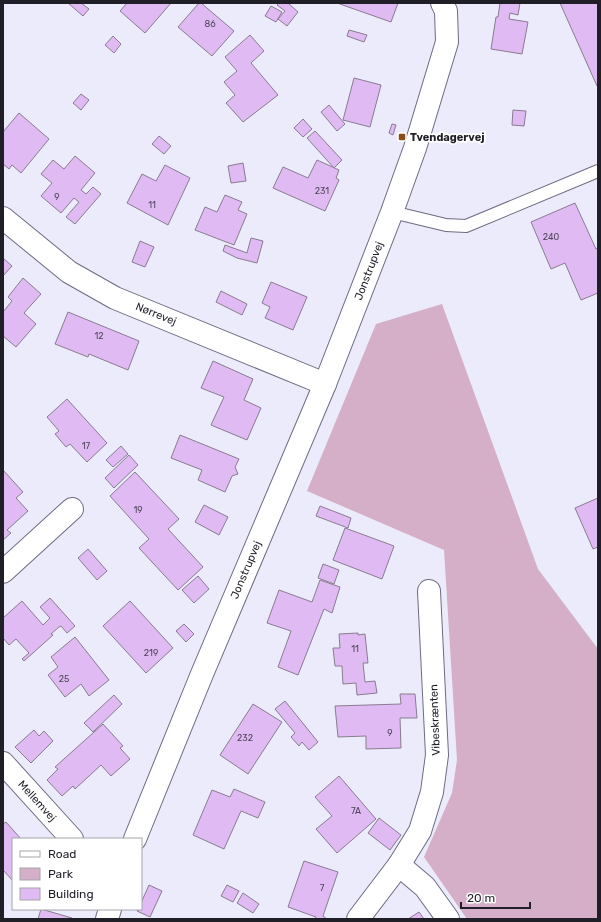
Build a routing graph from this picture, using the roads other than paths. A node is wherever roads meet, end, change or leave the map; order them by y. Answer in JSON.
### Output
{"nodes":[{"id":1,"x":442,"y":3,"type":"edge"},
{"id":2,"x":598,"y":172,"type":"edge"},
{"id":3,"x":392,"y":212,"type":"junction"},
{"id":4,"x":3,"y":218,"type":"edge"},
{"id":5,"x":325,"y":384,"type":"junction"},
{"id":6,"x":72,"y":509,"type":"dead end"},
{"id":7,"x":3,"y":572,"type":"edge"},
{"id":8,"x":429,"y":592,"type":"dead end"},
{"id":9,"x":3,"y":763,"type":"edge"},
{"id":10,"x":71,"y":838,"type":"edge"},
{"id":11,"x":135,"y":838,"type":"edge"},
{"id":12,"x":399,"y":865,"type":"junction"},
{"id":13,"x":358,"y":919,"type":"edge"},
{"id":14,"x":448,"y":919,"type":"edge"}],
"edges":[{"from":1,"to":3,"type":"street","name":"Jonstrupvej"},
{"from":2,"to":3,"type":"lane"},
{"from":3,"to":5,"type":"street","name":"Jonstrupvej"},
{"from":4,"to":5,"type":"street","name":"Nørrevej"},
{"from":5,"to":11,"type":"street","name":"Jonstrupvej"},
{"from":6,"to":7,"type":"street"},
{"from":8,"to":12,"type":"street","name":"Vibeskrænten"},
{"from":9,"to":10,"type":"street","name":"Mellemvej"},
{"from":12,"to":13,"type":"street","name":"Vibeskrænten"},
{"from":12,"to":14,"type":"street"}]}
